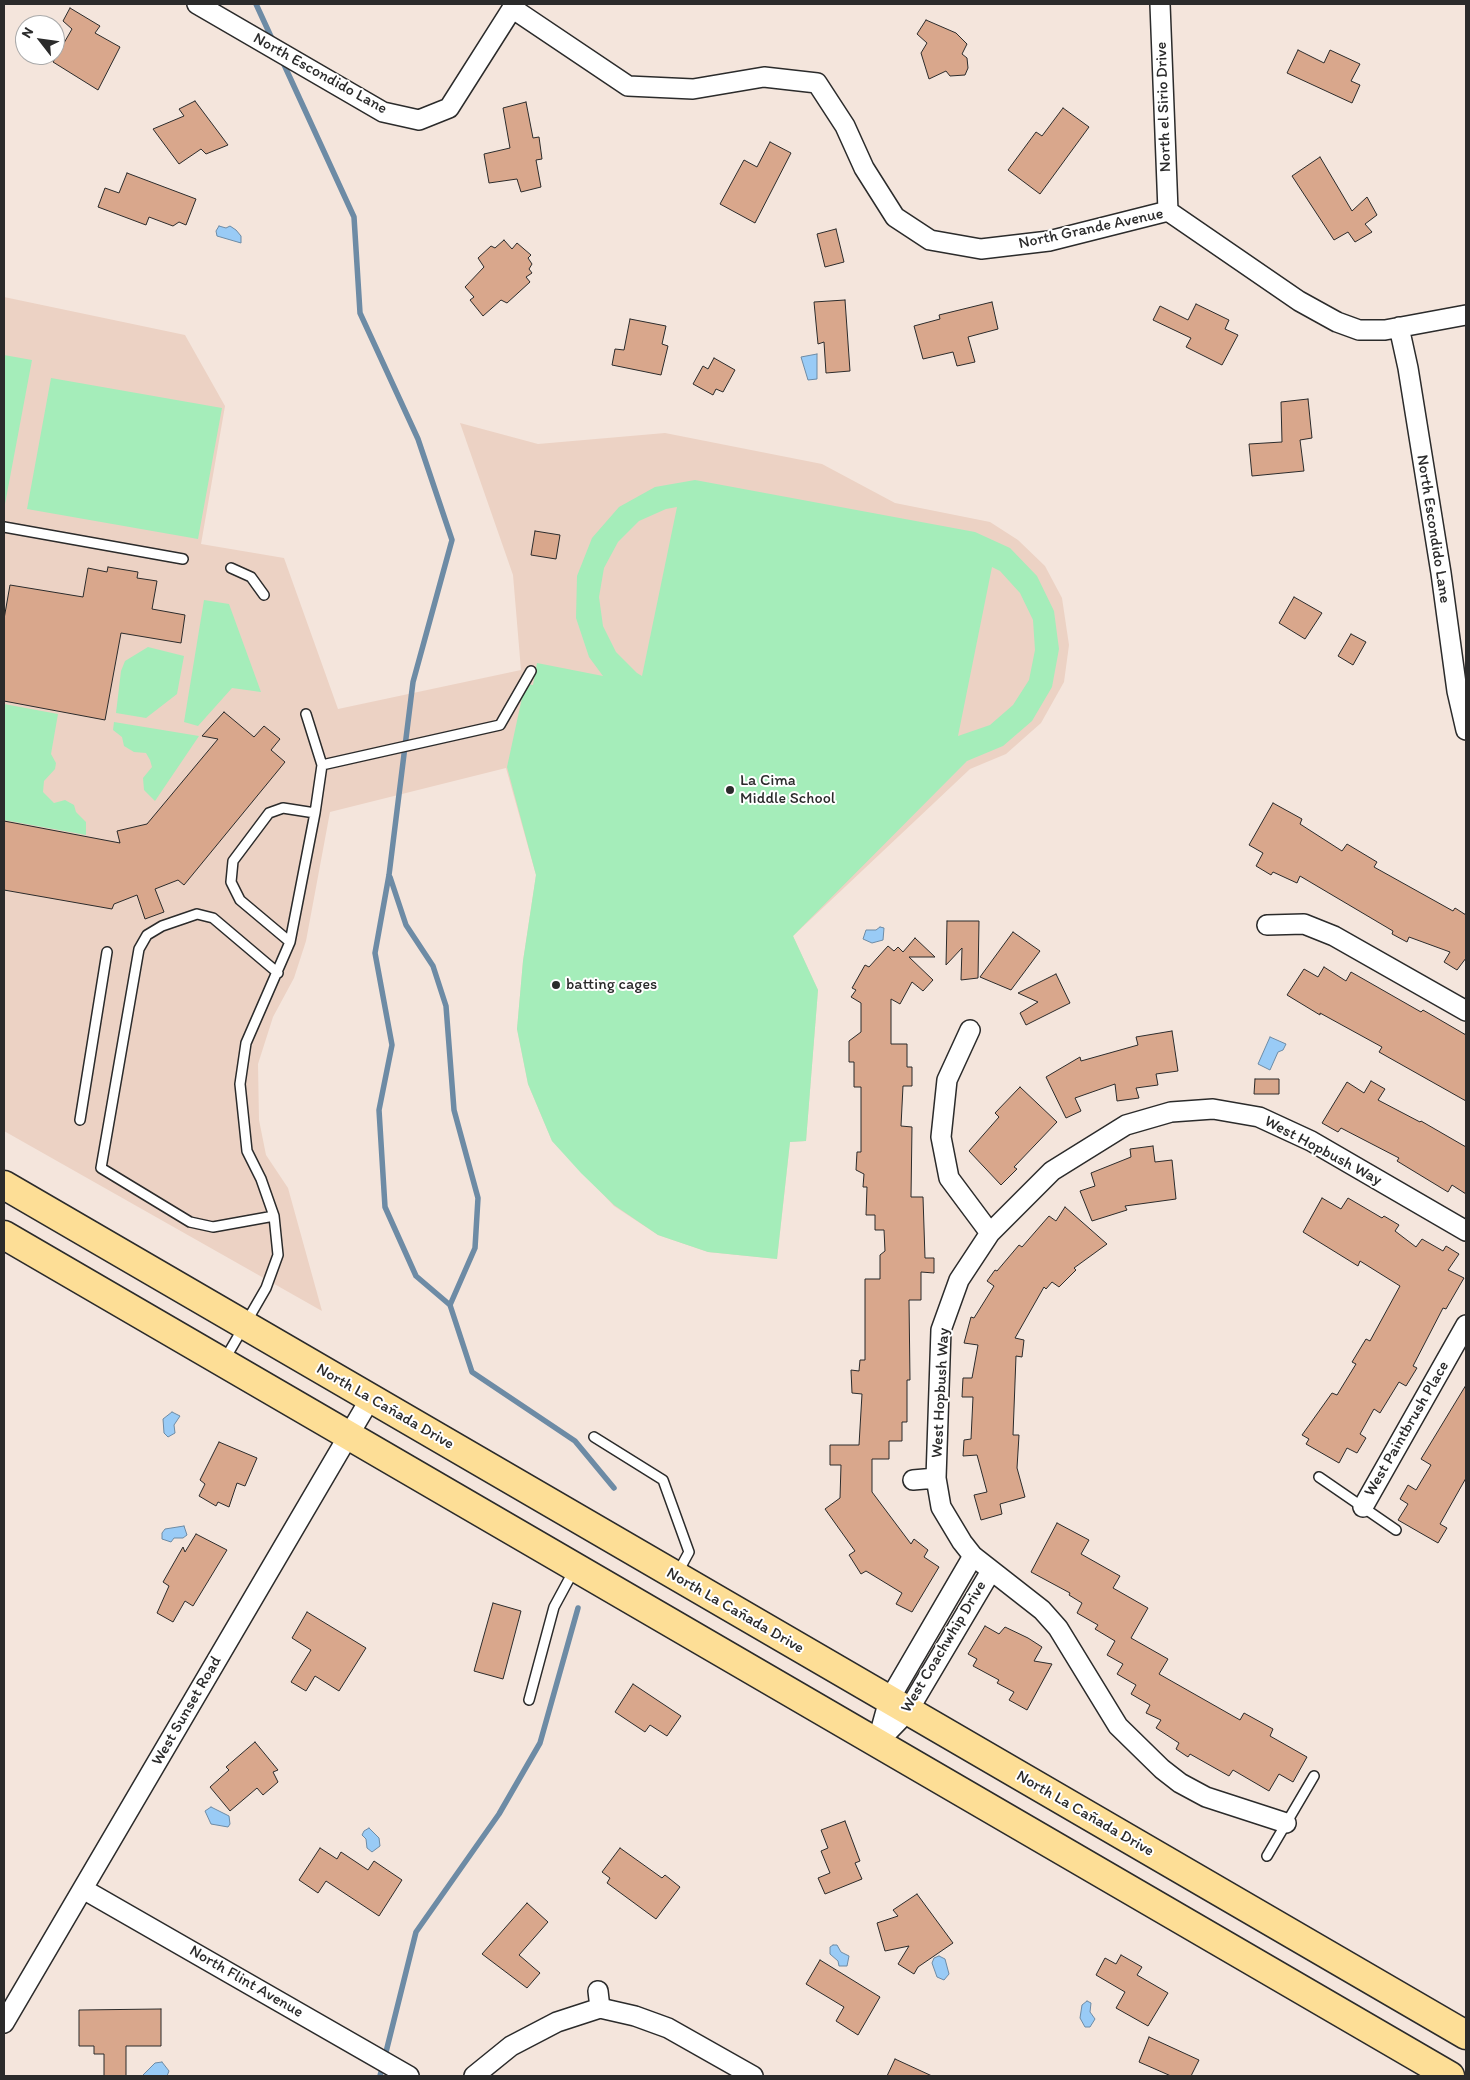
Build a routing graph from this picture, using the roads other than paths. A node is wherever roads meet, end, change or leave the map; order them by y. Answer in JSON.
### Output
{"nodes":[{"id":1,"x":197,"y":4,"type":"edge"},
{"id":2,"x":1160,"y":4,"type":"edge"},
{"id":3,"x":514,"y":6,"type":"edge"},
{"id":4,"x":1168,"y":211,"type":"junction"},
{"id":5,"x":1466,"y":314,"type":"edge"},
{"id":6,"x":1392,"y":329,"type":"junction"},
{"id":7,"x":4,"y":527,"type":"edge"},
{"id":8,"x":183,"y":559,"type":"dead end"},
{"id":9,"x":231,"y":568,"type":"dead end"},
{"id":10,"x":264,"y":595,"type":"dead end"},
{"id":11,"x":531,"y":671,"type":"dead end"},
{"id":12,"x":306,"y":714,"type":"dead end"},
{"id":13,"x":1466,"y":730,"type":"edge"},
{"id":14,"x":322,"y":765,"type":"junction"},
{"id":15,"x":315,"y":813,"type":"junction"},
{"id":16,"x":1267,"y":926,"type":"dead end"},
{"id":17,"x":290,"y":942,"type":"junction"},
{"id":18,"x":107,"y":952,"type":"dead end"},
{"id":19,"x":278,"y":973,"type":"junction"},
{"id":20,"x":1466,"y":1010,"type":"edge"},
{"id":21,"x":970,"y":1030,"type":"dead end"},
{"id":22,"x":80,"y":1120,"type":"dead end"},
{"id":23,"x":4,"y":1185,"type":"edge"},
{"id":24,"x":274,"y":1216,"type":"junction"},
{"id":25,"x":1466,"y":1231,"type":"edge"},
{"id":26,"x":990,"y":1233,"type":"junction"},
{"id":27,"x":4,"y":1235,"type":"edge"},
{"id":28,"x":245,"y":1325,"type":"junction"},
{"id":29,"x":1466,"y":1325,"type":"edge"},
{"id":30,"x":224,"y":1362,"type":"junction"},
{"id":31,"x":370,"y":1399,"type":"junction"},
{"id":32,"x":348,"y":1435,"type":"junction"},
{"id":33,"x":594,"y":1437,"type":"dead end"},
{"id":34,"x":1319,"y":1477,"type":"dead end"},
{"id":35,"x":936,"y":1478,"type":"junction"},
{"id":36,"x":912,"y":1480,"type":"dead end"},
{"id":37,"x":1363,"y":1507,"type":"junction"},
{"id":38,"x":1396,"y":1530,"type":"dead end"},
{"id":39,"x":973,"y":1556,"type":"junction"},
{"id":40,"x":575,"y":1567,"type":"junction"},
{"id":41,"x":991,"y":1571,"type":"junction"},
{"id":42,"x":675,"y":1576,"type":"junction"},
{"id":43,"x":529,"y":1700,"type":"dead end"},
{"id":44,"x":898,"y":1706,"type":"junction"},
{"id":45,"x":877,"y":1743,"type":"junction"},
{"id":46,"x":1314,"y":1776,"type":"dead end"},
{"id":47,"x":1286,"y":1823,"type":"junction"},
{"id":48,"x":1267,"y":1856,"type":"dead end"},
{"id":49,"x":83,"y":1889,"type":"junction"},
{"id":50,"x":4,"y":2023,"type":"edge"},
{"id":51,"x":1466,"y":2035,"type":"edge"},
{"id":52,"x":409,"y":2076,"type":"edge"},
{"id":53,"x":474,"y":2076,"type":"edge"},
{"id":54,"x":753,"y":2076,"type":"edge"},
{"id":55,"x":1450,"y":2076,"type":"edge"}],
"edges":[{"from":1,"to":3,"type":"street","name":"North Escondido Lane"},
{"from":2,"to":4,"type":"street","name":"North el Sirio Drive"},
{"from":3,"to":4,"type":"street","name":"North Grande Avenue"},
{"from":4,"to":6,"type":"street","name":"North Grande Avenue"},
{"from":5,"to":6,"type":"street","name":"North Grande Avenue"},
{"from":6,"to":13,"type":"street","name":"North Escondido Lane"},
{"from":7,"to":8,"type":"lane"},
{"from":9,"to":10,"type":"lane"},
{"from":11,"to":14,"type":"lane"},
{"from":12,"to":14,"type":"lane"},
{"from":14,"to":15,"type":"lane"},
{"from":15,"to":17,"type":"lane"},
{"from":15,"to":17,"type":"lane"},
{"from":16,"to":20,"type":"street"},
{"from":17,"to":19,"type":"lane"},
{"from":18,"to":22,"type":"lane"},
{"from":19,"to":24,"type":"lane"},
{"from":19,"to":24,"type":"lane"},
{"from":21,"to":26,"type":"street"},
{"from":23,"to":28,"type":"main road","name":"North La Cañada Drive"},
{"from":24,"to":28,"type":"lane"},
{"from":25,"to":26,"type":"street","name":"West Hopbush Way"},
{"from":26,"to":35,"type":"street","name":"West Hopbush Way"},
{"from":27,"to":30,"type":"main road"},
{"from":28,"to":30,"type":"lane"},
{"from":28,"to":31,"type":"main road","name":"North La Cañada Drive"},
{"from":29,"to":37,"type":"street","name":"West Paintbrush Place"},
{"from":30,"to":32,"type":"main road"},
{"from":31,"to":32,"type":"street","name":"West Sunset Road"},
{"from":31,"to":42,"type":"main road","name":"North La Cañada Drive"},
{"from":32,"to":40,"type":"main road"},
{"from":32,"to":49,"type":"street","name":"West Sunset Road"},
{"from":33,"to":42,"type":"lane"},
{"from":34,"to":37,"type":"lane"},
{"from":35,"to":36,"type":"street"},
{"from":35,"to":39,"type":"street","name":"West Hopbush Way"},
{"from":37,"to":38,"type":"lane"},
{"from":39,"to":41,"type":"street","name":"West Hopbush Way"},
{"from":39,"to":44,"type":"street","name":"West Coachwhip Drive"},
{"from":40,"to":43,"type":"lane"},
{"from":40,"to":45,"type":"main road"},
{"from":41,"to":44,"type":"street","name":"West Coachwhip Drive"},
{"from":41,"to":47,"type":"street","name":"West Hopbush Way"},
{"from":42,"to":44,"type":"main road","name":"North La Cañada Drive"},
{"from":44,"to":45,"type":"street","name":"West Coachwhip Drive"},
{"from":44,"to":51,"type":"main road","name":"North La Cañada Drive"},
{"from":45,"to":55,"type":"main road"},
{"from":46,"to":47,"type":"lane"},
{"from":47,"to":48,"type":"lane"},
{"from":49,"to":50,"type":"street","name":"West Sunset Road"},
{"from":49,"to":52,"type":"street","name":"North Flint Avenue"},
{"from":53,"to":54,"type":"street"}]}
